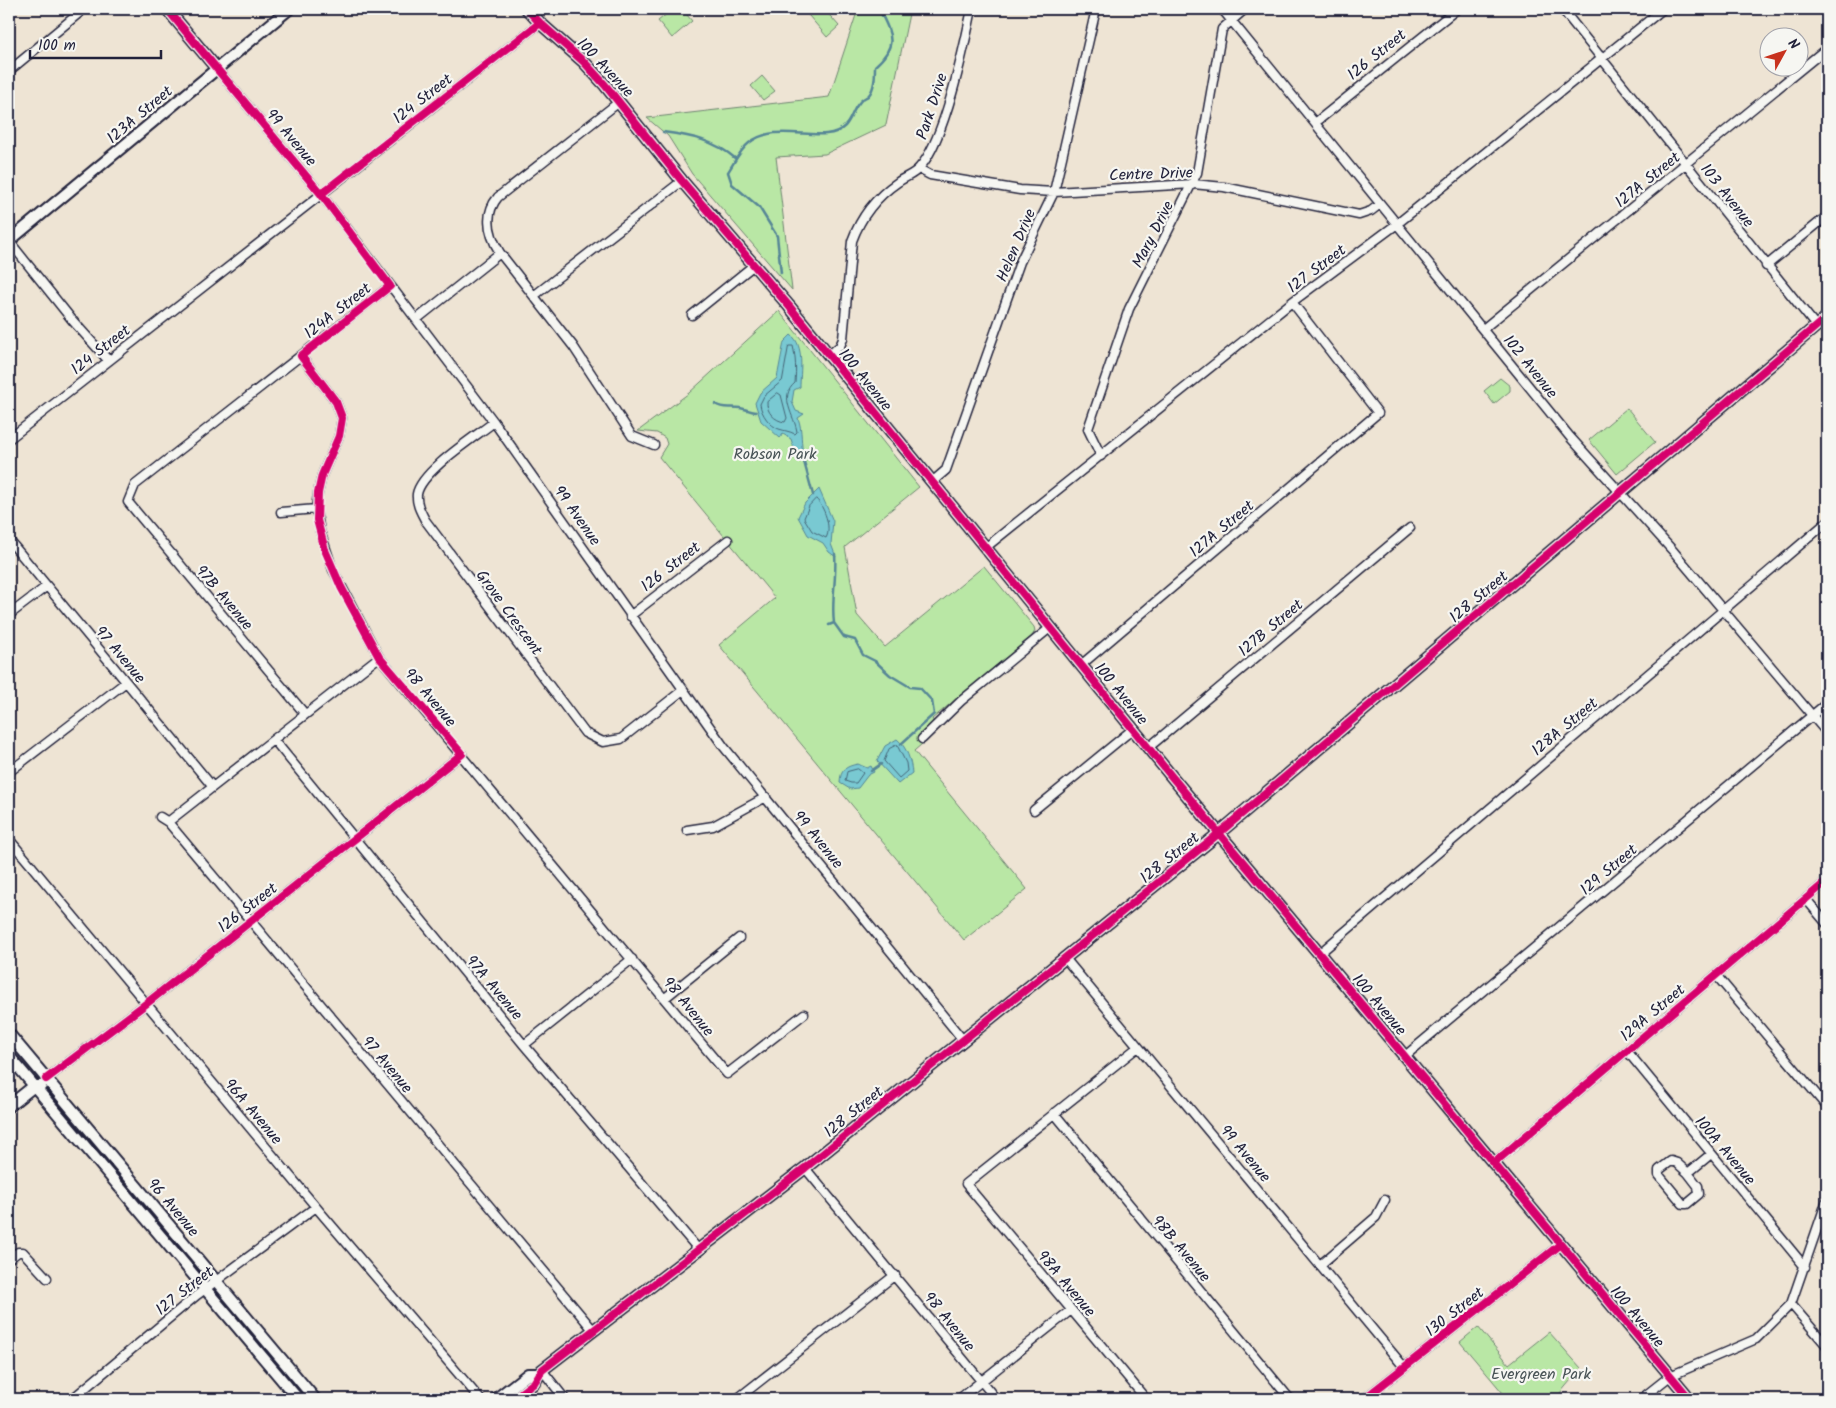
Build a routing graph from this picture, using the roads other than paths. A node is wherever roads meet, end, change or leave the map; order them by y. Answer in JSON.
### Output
{"nodes":[{"id":1,"x":84,"y":9,"type":"edge"},
{"id":2,"x":167,"y":9,"type":"edge"},
{"id":3,"x":289,"y":9,"type":"edge"},
{"id":4,"x":527,"y":9,"type":"edge"},
{"id":5,"x":972,"y":9,"type":"edge"},
{"id":6,"x":1096,"y":9,"type":"edge"},
{"id":7,"x":1222,"y":9,"type":"edge"},
{"id":8,"x":1245,"y":9,"type":"edge"},
{"id":9,"x":1457,"y":9,"type":"edge"},
{"id":10,"x":1562,"y":9,"type":"edge"},
{"id":11,"x":1663,"y":9,"type":"edge"},
{"id":12,"x":1232,"y":20,"type":"junction"},
{"id":13,"x":540,"y":23,"type":"junction"},
{"id":14,"x":1827,"y":48,"type":"edge"},
{"id":15,"x":1601,"y":58,"type":"junction"},
{"id":16,"x":217,"y":68,"type":"junction"},
{"id":17,"x":9,"y":71,"type":"edge"},
{"id":18,"x":619,"y":102,"type":"junction"},
{"id":19,"x":1315,"y":123,"type":"junction"},
{"id":20,"x":1687,"y":165,"type":"junction"},
{"id":21,"x":919,"y":169,"type":"junction"},
{"id":22,"x":682,"y":181,"type":"junction"},
{"id":23,"x":1193,"y":184,"type":"junction"},
{"id":24,"x":1054,"y":192,"type":"junction"},
{"id":25,"x":321,"y":194,"type":"junction"},
{"id":26,"x":1380,"y":204,"type":"junction"},
{"id":27,"x":1827,"y":216,"type":"edge"},
{"id":28,"x":1398,"y":224,"type":"junction"},
{"id":29,"x":9,"y":241,"type":"edge"},
{"id":30,"x":500,"y":253,"type":"junction"},
{"id":31,"x":754,"y":265,"type":"junction"},
{"id":32,"x":1766,"y":266,"type":"junction"},
{"id":33,"x":390,"y":286,"type":"junction"},
{"id":34,"x":535,"y":295,"type":"junction"},
{"id":35,"x":1292,"y":302,"type":"junction"},
{"id":36,"x":692,"y":315,"type":"dead end"},
{"id":37,"x":1827,"y":317,"type":"edge"},
{"id":38,"x":416,"y":320,"type":"junction"},
{"id":39,"x":1816,"y":326,"type":"junction"},
{"id":40,"x":1483,"y":329,"type":"junction"},
{"id":41,"x":829,"y":355,"type":"junction"},
{"id":42,"x":301,"y":356,"type":"junction"},
{"id":43,"x":108,"y":360,"type":"junction"},
{"id":44,"x":494,"y":422,"type":"junction"},
{"id":45,"x":9,"y":439,"type":"edge"},
{"id":46,"x":654,"y":445,"type":"dead end"},
{"id":47,"x":1101,"y":456,"type":"junction"},
{"id":48,"x":932,"y":482,"type":"junction"},
{"id":49,"x":1621,"y":494,"type":"junction"},
{"id":50,"x":130,"y":497,"type":"joint"},
{"id":51,"x":316,"y":509,"type":"junction"},
{"id":52,"x":281,"y":512,"type":"dead end"},
{"id":53,"x":1827,"y":522,"type":"edge"},
{"id":54,"x":1410,"y":528,"type":"dead end"},
{"id":55,"x":9,"y":540,"type":"edge"},
{"id":56,"x":728,"y":540,"type":"dead end"},
{"id":57,"x":985,"y":548,"type":"junction"},
{"id":58,"x":46,"y":586,"type":"junction"},
{"id":59,"x":1724,"y":610,"type":"junction"},
{"id":60,"x":9,"y":615,"type":"edge"},
{"id":61,"x":630,"y":616,"type":"junction"},
{"id":62,"x":1051,"y":627,"type":"junction"},
{"id":63,"x":380,"y":657,"type":"junction"},
{"id":64,"x":1081,"y":665,"type":"junction"},
{"id":65,"x":126,"y":682,"type":"junction"},
{"id":66,"x":683,"y":690,"type":"junction"},
{"id":67,"x":1827,"y":703,"type":"edge"},
{"id":68,"x":305,"y":714,"type":"junction"},
{"id":69,"x":1813,"y":715,"type":"junction"},
{"id":70,"x":1133,"y":729,"type":"junction"},
{"id":71,"x":1827,"y":732,"type":"edge"},
{"id":72,"x":922,"y":739,"type":"dead end"},
{"id":73,"x":274,"y":740,"type":"junction"},
{"id":74,"x":1148,"y":748,"type":"junction"},
{"id":75,"x":462,"y":754,"type":"junction"},
{"id":76,"x":9,"y":772,"type":"edge"},
{"id":77,"x":212,"y":786,"type":"junction"},
{"id":78,"x":766,"y":798,"type":"junction"},
{"id":79,"x":1034,"y":810,"type":"dead end"},
{"id":80,"x":160,"y":817,"type":"dead end"},
{"id":81,"x":168,"y":822,"type":"junction"},
{"id":82,"x":687,"y":830,"type":"dead end"},
{"id":83,"x":1219,"y":833,"type":"junction"},
{"id":84,"x":9,"y":839,"type":"edge"},
{"id":85,"x":355,"y":840,"type":"junction"},
{"id":86,"x":1827,"y":881,"type":"edge"},
{"id":87,"x":1806,"y":899,"type":"junction"},
{"id":88,"x":251,"y":921,"type":"junction"},
{"id":89,"x":1827,"y":924,"type":"edge"},
{"id":90,"x":739,"y":938,"type":"dead end"},
{"id":91,"x":1320,"y":953,"type":"junction"},
{"id":92,"x":1064,"y":958,"type":"junction"},
{"id":93,"x":632,"y":959,"type":"junction"},
{"id":94,"x":1716,"y":975,"type":"junction"},
{"id":95,"x":665,"y":998,"type":"junction"},
{"id":96,"x":147,"y":1003,"type":"junction"},
{"id":97,"x":804,"y":1014,"type":"dead end"},
{"id":98,"x":9,"y":1034,"type":"edge"},
{"id":99,"x":963,"y":1040,"type":"junction"},
{"id":100,"x":524,"y":1045,"type":"junction"},
{"id":101,"x":1138,"y":1047,"type":"junction"},
{"id":102,"x":1627,"y":1051,"type":"junction"},
{"id":103,"x":9,"y":1056,"type":"edge"},
{"id":104,"x":1405,"y":1056,"type":"junction"},
{"id":105,"x":46,"y":1079,"type":"junction"},
{"id":106,"x":34,"y":1086,"type":"junction"},
{"id":107,"x":61,"y":1096,"type":"junction"},
{"id":108,"x":9,"y":1106,"type":"edge"},
{"id":109,"x":1827,"y":1107,"type":"edge"},
{"id":110,"x":1054,"y":1113,"type":"junction"},
{"id":111,"x":1711,"y":1154,"type":"junction"},
{"id":112,"x":1494,"y":1163,"type":"junction"},
{"id":113,"x":805,"y":1168,"type":"junction"},
{"id":114,"x":1688,"y":1173,"type":"junction"},
{"id":115,"x":1385,"y":1200,"type":"dead end"},
{"id":116,"x":1827,"y":1200,"type":"edge"},
{"id":117,"x":316,"y":1207,"type":"junction"},
{"id":118,"x":1561,"y":1244,"type":"junction"},
{"id":119,"x":698,"y":1249,"type":"junction"},
{"id":120,"x":9,"y":1259,"type":"edge"},
{"id":121,"x":1320,"y":1265,"type":"junction"},
{"id":122,"x":1805,"y":1267,"type":"junction"},
{"id":123,"x":894,"y":1274,"type":"junction"},
{"id":124,"x":47,"y":1278,"type":"dead end"},
{"id":125,"x":216,"y":1281,"type":"junction"},
{"id":126,"x":205,"y":1289,"type":"junction"},
{"id":127,"x":1790,"y":1304,"type":"junction"},
{"id":128,"x":1071,"y":1310,"type":"junction"},
{"id":129,"x":594,"y":1331,"type":"junction"},
{"id":130,"x":1827,"y":1346,"type":"edge"},
{"id":131,"x":1404,"y":1368,"type":"junction"},
{"id":132,"x":540,"y":1372,"type":"junction"},
{"id":133,"x":1670,"y":1376,"type":"junction"},
{"id":134,"x":982,"y":1382,"type":"junction"},
{"id":135,"x":72,"y":1399,"type":"edge"},
{"id":136,"x":298,"y":1399,"type":"edge"},
{"id":137,"x":315,"y":1399,"type":"edge"},
{"id":138,"x":480,"y":1399,"type":"edge"},
{"id":139,"x":496,"y":1399,"type":"edge"},
{"id":140,"x":514,"y":1399,"type":"edge"},
{"id":141,"x":565,"y":1399,"type":"edge"},
{"id":142,"x":737,"y":1399,"type":"edge"},
{"id":143,"x":959,"y":1399,"type":"edge"},
{"id":144,"x":996,"y":1399,"type":"edge"},
{"id":145,"x":1146,"y":1399,"type":"edge"},
{"id":146,"x":1290,"y":1399,"type":"edge"},
{"id":147,"x":1364,"y":1399,"type":"edge"},
{"id":148,"x":1641,"y":1399,"type":"edge"},
{"id":149,"x":1690,"y":1399,"type":"edge"}],
"edges":[{"from":1,"to":17,"type":"street"},
{"from":2,"to":16,"type":"main road","name":"99 Avenue"},
{"from":3,"to":16,"type":"main road","name":"123A Street"},
{"from":4,"to":13,"type":"main road","name":"100 Avenue"},
{"from":5,"to":21,"type":"street","name":"Park Drive"},
{"from":6,"to":24,"type":"street","name":"Helen Drive"},
{"from":7,"to":12,"type":"street","name":"102 Avenue"},
{"from":8,"to":12,"type":"street","name":"Mary Drive"},
{"from":9,"to":19,"type":"street","name":"126 Street"},
{"from":10,"to":15,"type":"street","name":"103 Avenue"},
{"from":11,"to":15,"type":"street","name":"127 Street"},
{"from":12,"to":19,"type":"street","name":"102 Avenue"},
{"from":12,"to":23,"type":"street","name":"Mary Drive"},
{"from":13,"to":18,"type":"main road","name":"100 Avenue"},
{"from":13,"to":25,"type":"street","name":"124 Street"},
{"from":14,"to":20,"type":"street","name":"127A Street"},
{"from":15,"to":20,"type":"street","name":"103 Avenue"},
{"from":15,"to":28,"type":"street","name":"127 Street"},
{"from":16,"to":25,"type":"street","name":"99 Avenue"},
{"from":16,"to":29,"type":"main road","name":"123A Street"},
{"from":18,"to":22,"type":"main road","name":"100 Avenue"},
{"from":18,"to":30,"type":"street"},
{"from":19,"to":26,"type":"street","name":"102 Avenue"},
{"from":20,"to":32,"type":"street","name":"103 Avenue"},
{"from":20,"to":40,"type":"street","name":"127A Street"},
{"from":21,"to":24,"type":"street","name":"Centre Drive"},
{"from":21,"to":41,"type":"street","name":"Park Drive"},
{"from":22,"to":31,"type":"main road","name":"100 Avenue"},
{"from":22,"to":34,"type":"street"},
{"from":23,"to":24,"type":"street","name":"Centre Drive"},
{"from":23,"to":26,"type":"street","name":"Centre Drive"},
{"from":23,"to":47,"type":"street","name":"Mary Drive"},
{"from":24,"to":48,"type":"street","name":"Helen Drive"},
{"from":25,"to":33,"type":"street","name":"99 Avenue"},
{"from":25,"to":43,"type":"street","name":"124 Street"},
{"from":26,"to":28,"type":"street","name":"102 Avenue"},
{"from":27,"to":32,"type":"street"},
{"from":28,"to":35,"type":"street","name":"127 Street"},
{"from":28,"to":40,"type":"street","name":"102 Avenue"},
{"from":29,"to":43,"type":"street"},
{"from":30,"to":34,"type":"street"},
{"from":30,"to":38,"type":"street"},
{"from":31,"to":36,"type":"street"},
{"from":31,"to":41,"type":"main road","name":"100 Avenue"},
{"from":32,"to":39,"type":"street","name":"103 Avenue"},
{"from":33,"to":38,"type":"street","name":"99 Avenue"},
{"from":33,"to":42,"type":"street","name":"124A Street"},
{"from":34,"to":46,"type":"street"},
{"from":35,"to":47,"type":"street","name":"127 Street"},
{"from":35,"to":64,"type":"street","name":"127A Street"},
{"from":37,"to":39,"type":"main road","name":"128 Street"},
{"from":38,"to":44,"type":"street","name":"99 Avenue"},
{"from":39,"to":49,"type":"main road","name":"128 Street"},
{"from":40,"to":49,"type":"street","name":"102 Avenue"},
{"from":41,"to":48,"type":"main road","name":"100 Avenue"},
{"from":42,"to":50,"type":"street","name":"124A Street"},
{"from":42,"to":51,"type":"street"},
{"from":43,"to":45,"type":"street","name":"124 Street"},
{"from":44,"to":61,"type":"street","name":"99 Avenue"},
{"from":44,"to":66,"type":"street","name":"Grove Crescent"},
{"from":47,"to":57,"type":"street","name":"127 Street"},
{"from":48,"to":57,"type":"main road","name":"100 Avenue"},
{"from":49,"to":59,"type":"street","name":"102 Avenue"},
{"from":49,"to":83,"type":"main road","name":"128 Street"},
{"from":50,"to":68,"type":"street","name":"97B Avenue"},
{"from":51,"to":52,"type":"street"},
{"from":51,"to":63,"type":"street","name":"98 Avenue"},
{"from":53,"to":59,"type":"street","name":"128A Street"},
{"from":54,"to":74,"type":"street","name":"127B Street"},
{"from":55,"to":58,"type":"street","name":"97 Avenue"},
{"from":56,"to":61,"type":"street","name":"126 Street"},
{"from":57,"to":62,"type":"main road","name":"100 Avenue"},
{"from":58,"to":60,"type":"street"},
{"from":58,"to":65,"type":"street","name":"97 Avenue"},
{"from":59,"to":69,"type":"street","name":"102 Avenue"},
{"from":59,"to":91,"type":"street","name":"128A Street"},
{"from":61,"to":66,"type":"street","name":"99 Avenue"},
{"from":62,"to":64,"type":"main road","name":"100 Avenue"},
{"from":62,"to":72,"type":"street"},
{"from":63,"to":68,"type":"street"},
{"from":63,"to":75,"type":"street","name":"98 Avenue"},
{"from":64,"to":70,"type":"main road","name":"100 Avenue"},
{"from":65,"to":76,"type":"street"},
{"from":65,"to":77,"type":"street","name":"97 Avenue"},
{"from":66,"to":78,"type":"street","name":"99 Avenue"},
{"from":67,"to":69,"type":"street","name":"129 Street"},
{"from":68,"to":73,"type":"street"},
{"from":69,"to":71,"type":"street","name":"102 Avenue"},
{"from":69,"to":104,"type":"street","name":"129 Street"},
{"from":70,"to":74,"type":"main road","name":"100 Avenue"},
{"from":70,"to":79,"type":"street"},
{"from":73,"to":77,"type":"street"},
{"from":73,"to":85,"type":"street","name":"97A Avenue"},
{"from":74,"to":83,"type":"main road","name":"100 Avenue"},
{"from":75,"to":85,"type":"street","name":"126 Street"},
{"from":75,"to":93,"type":"street","name":"98 Avenue"},
{"from":77,"to":81,"type":"street"},
{"from":78,"to":82,"type":"street"},
{"from":78,"to":99,"type":"street","name":"99 Avenue"},
{"from":80,"to":81,"type":"street","name":"97 Avenue"},
{"from":81,"to":88,"type":"street","name":"97 Avenue"},
{"from":83,"to":91,"type":"main road","name":"100 Avenue"},
{"from":83,"to":92,"type":"main road","name":"128 Street"},
{"from":84,"to":96,"type":"street","name":"96A Avenue"},
{"from":85,"to":88,"type":"street","name":"126 Street"},
{"from":85,"to":100,"type":"street","name":"97A Avenue"},
{"from":86,"to":87,"type":"street","name":"129A Street"},
{"from":87,"to":89,"type":"street"},
{"from":87,"to":94,"type":"street","name":"129A Street"},
{"from":88,"to":96,"type":"street","name":"126 Street"},
{"from":88,"to":129,"type":"street","name":"97 Avenue"},
{"from":90,"to":95,"type":"street"},
{"from":91,"to":104,"type":"main road","name":"100 Avenue"},
{"from":92,"to":99,"type":"main road","name":"128 Street"},
{"from":92,"to":101,"type":"street","name":"99 Avenue"},
{"from":93,"to":95,"type":"street","name":"98 Avenue"},
{"from":93,"to":100,"type":"street"},
{"from":94,"to":102,"type":"street","name":"129A Street"},
{"from":94,"to":109,"type":"street"},
{"from":95,"to":97,"type":"street","name":"98 Avenue"},
{"from":96,"to":105,"type":"street","name":"126 Street"},
{"from":96,"to":117,"type":"street","name":"96A Avenue"},
{"from":98,"to":105,"type":"main road","name":"96 Avenue"},
{"from":99,"to":113,"type":"main road","name":"128 Street"},
{"from":100,"to":119,"type":"street","name":"97A Avenue"},
{"from":101,"to":110,"type":"street"},
{"from":101,"to":121,"type":"street","name":"99 Avenue"},
{"from":102,"to":111,"type":"street","name":"100A Avenue"},
{"from":102,"to":112,"type":"street","name":"129A Street"},
{"from":103,"to":106,"type":"main road","name":"96 Avenue"},
{"from":104,"to":112,"type":"main road","name":"100 Avenue"},
{"from":105,"to":107,"type":"main road","name":"96 Avenue"},
{"from":106,"to":107,"type":"main road"},
{"from":106,"to":108,"type":"main road"},
{"from":106,"to":126,"type":"main road","name":"96 Avenue"},
{"from":107,"to":125,"type":"main road","name":"96 Avenue"},
{"from":110,"to":128,"type":"street","name":"98A Avenue"},
{"from":110,"to":146,"type":"street","name":"98B Avenue"},
{"from":111,"to":114,"type":"street"},
{"from":111,"to":122,"type":"street","name":"100A Avenue"},
{"from":112,"to":118,"type":"main road","name":"100 Avenue"},
{"from":113,"to":119,"type":"main road","name":"128 Street"},
{"from":113,"to":123,"type":"street","name":"98 Avenue"},
{"from":114,"to":114,"type":"street"},
{"from":115,"to":121,"type":"street"},
{"from":116,"to":122,"type":"street"},
{"from":117,"to":125,"type":"street","name":"127 Street"},
{"from":117,"to":138,"type":"street","name":"96A Avenue"},
{"from":118,"to":131,"type":"street","name":"130 Street"},
{"from":118,"to":133,"type":"main road","name":"100 Avenue"},
{"from":119,"to":129,"type":"main road","name":"128 Street"},
{"from":120,"to":124,"type":"street"},
{"from":121,"to":131,"type":"street","name":"99 Avenue"},
{"from":122,"to":127,"type":"street"},
{"from":123,"to":134,"type":"street","name":"98 Avenue"},
{"from":123,"to":142,"type":"street"},
{"from":125,"to":126,"type":"street","name":"127 Street"},
{"from":125,"to":137,"type":"main road","name":"96 Avenue"},
{"from":126,"to":135,"type":"street","name":"127 Street"},
{"from":126,"to":136,"type":"main road","name":"96 Avenue"},
{"from":127,"to":130,"type":"street"},
{"from":127,"to":133,"type":"street"},
{"from":128,"to":134,"type":"street"},
{"from":128,"to":145,"type":"street","name":"98A Avenue"},
{"from":129,"to":132,"type":"main road","name":"128 Street"},
{"from":131,"to":147,"type":"street","name":"130 Street"},
{"from":132,"to":139,"type":"main road","name":"128 Street"},
{"from":132,"to":140,"type":"main road","name":"128 Street"},
{"from":132,"to":141,"type":"street"},
{"from":133,"to":148,"type":"street"},
{"from":133,"to":149,"type":"main road","name":"100 Avenue"},
{"from":134,"to":143,"type":"street"},
{"from":134,"to":144,"type":"street","name":"98 Avenue"}]}
